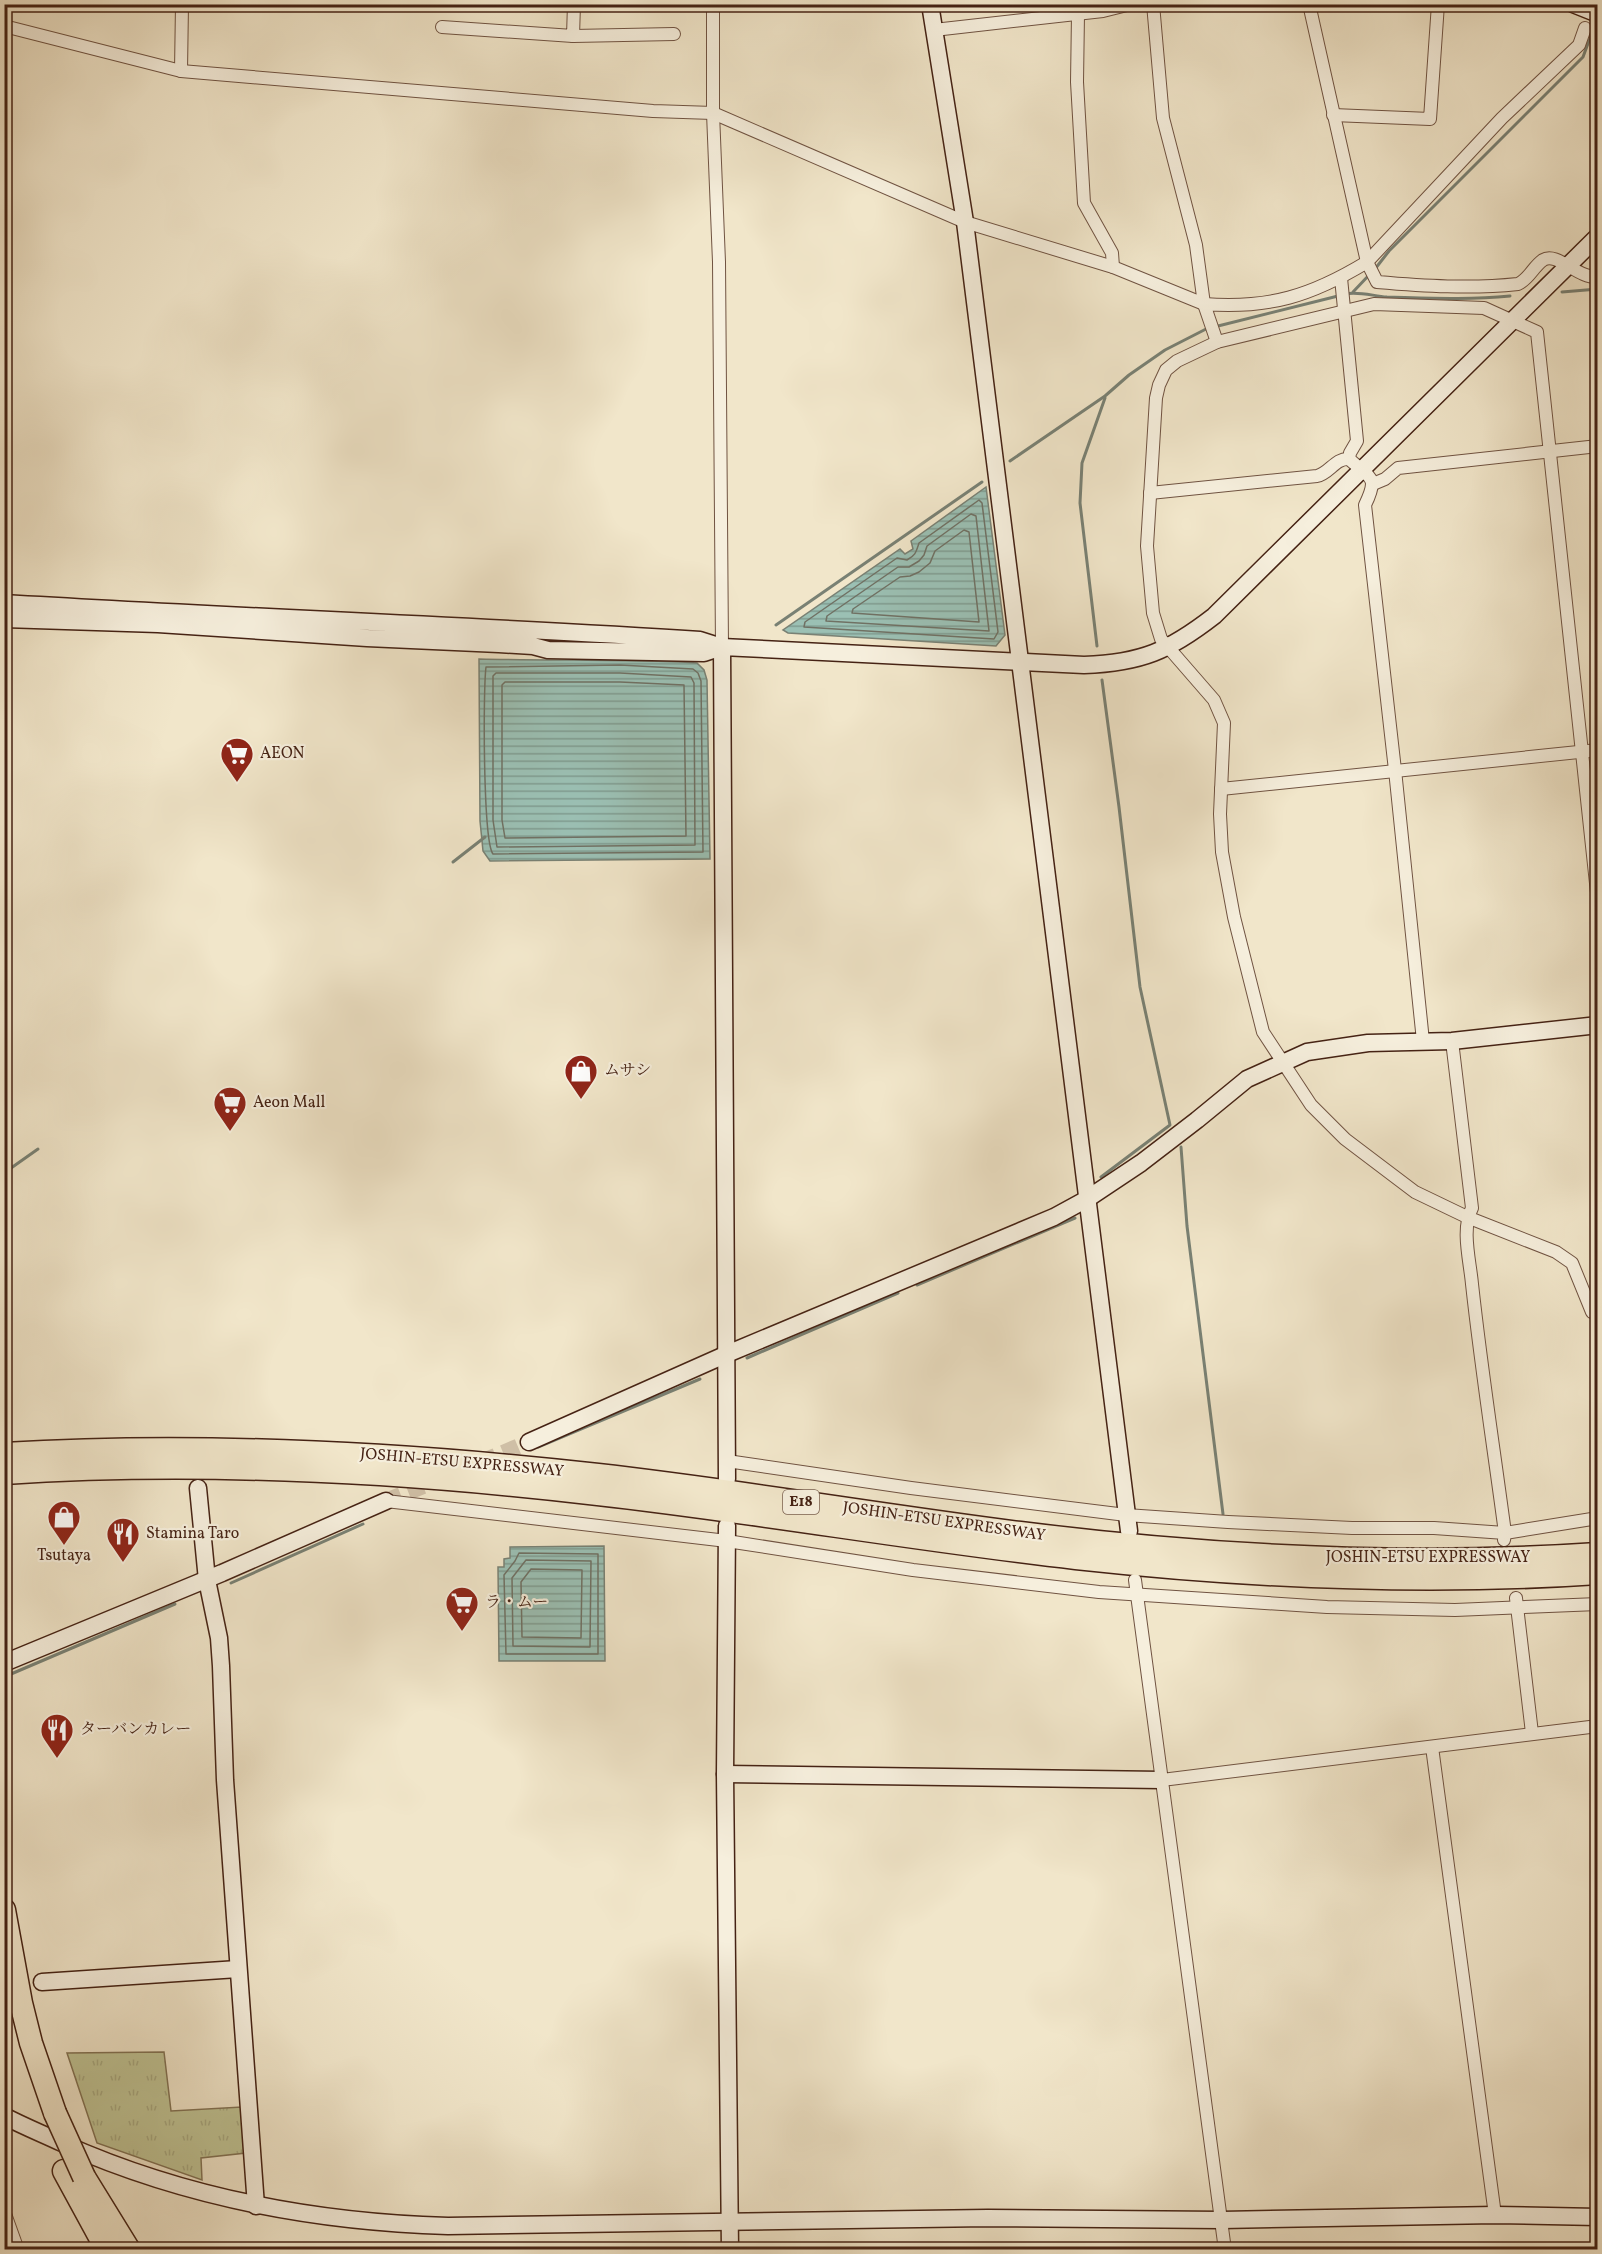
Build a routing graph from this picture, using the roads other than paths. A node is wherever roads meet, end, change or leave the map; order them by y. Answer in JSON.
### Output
{"nodes":[{"id":1,"x":182,"y":4,"type":"edge"},
{"id":2,"x":574,"y":4,"type":"edge"},
{"id":3,"x":713,"y":4,"type":"edge"},
{"id":4,"x":930,"y":4,"type":"edge"},
{"id":5,"x":1131,"y":4,"type":"edge"},
{"id":6,"x":1153,"y":4,"type":"edge"},
{"id":7,"x":1309,"y":4,"type":"edge"},
{"id":8,"x":1438,"y":4,"type":"edge"},
{"id":9,"x":1574,"y":4,"type":"edge"},
{"id":10,"x":1078,"y":14,"type":"junction"},
{"id":11,"x":1598,"y":14,"type":"edge"},
{"id":12,"x":4,"y":26,"type":"edge"},
{"id":13,"x":442,"y":27,"type":"dead end"},
{"id":14,"x":1585,"y":28,"type":"dead end"},
{"id":15,"x":934,"y":30,"type":"junction"},
{"id":16,"x":674,"y":34,"type":"dead end"},
{"id":17,"x":573,"y":36,"type":"junction"},
{"id":18,"x":181,"y":71,"type":"junction"},
{"id":19,"x":713,"y":113,"type":"junction"},
{"id":20,"x":1333,"y":115,"type":"junction"},
{"id":21,"x":965,"y":222,"type":"junction"},
{"id":22,"x":1598,"y":236,"type":"edge"},
{"id":23,"x":1367,"y":264,"type":"junction"},
{"id":24,"x":1568,"y":266,"type":"junction"},
{"id":25,"x":1113,"y":267,"type":"junction"},
{"id":26,"x":1598,"y":277,"type":"edge"},
{"id":27,"x":1342,"y":281,"type":"junction"},
{"id":28,"x":1203,"y":304,"type":"junction"},
{"id":29,"x":1345,"y":308,"type":"junction"},
{"id":30,"x":1511,"y":322,"type":"junction"},
{"id":31,"x":1215,"y":339,"type":"junction"},
{"id":32,"x":1598,"y":446,"type":"edge"},
{"id":33,"x":1550,"y":452,"type":"junction"},
{"id":34,"x":1355,"y":464,"type":"junction"},
{"id":35,"x":1373,"y":484,"type":"junction"},
{"id":36,"x":1150,"y":493,"type":"junction"},
{"id":37,"x":4,"y":603,"type":"edge"},
{"id":38,"x":4,"y":619,"type":"edge"},
{"id":39,"x":722,"y":647,"type":"junction"},
{"id":40,"x":1168,"y":648,"type":"junction"},
{"id":41,"x":1021,"y":662,"type":"junction"},
{"id":42,"x":1598,"y":750,"type":"edge"},
{"id":43,"x":1581,"y":751,"type":"junction"},
{"id":44,"x":1395,"y":770,"type":"junction"},
{"id":45,"x":1221,"y":789,"type":"junction"},
{"id":46,"x":1598,"y":902,"type":"edge"},
{"id":47,"x":1598,"y":1025,"type":"edge"},
{"id":48,"x":1423,"y":1041,"type":"junction"},
{"id":49,"x":1452,"y":1041,"type":"junction"},
{"id":50,"x":1283,"y":1062,"type":"junction"},
{"id":51,"x":1088,"y":1200,"type":"junction"},
{"id":52,"x":1467,"y":1217,"type":"junction"},
{"id":53,"x":1598,"y":1313,"type":"edge"},
{"id":54,"x":727,"y":1354,"type":"junction"},
{"id":55,"x":529,"y":1442,"type":"tunnel mouth"},
{"id":56,"x":4,"y":1454,"type":"edge"},
{"id":57,"x":727,"y":1461,"type":"junction"},
{"id":58,"x":4,"y":1473,"type":"edge"},
{"id":59,"x":727,"y":1479,"type":"dead end"},
{"id":60,"x":198,"y":1488,"type":"dead end"},
{"id":61,"x":386,"y":1501,"type":"joint"},
{"id":62,"x":1598,"y":1518,"type":"edge"},
{"id":63,"x":1128,"y":1523,"type":"junction"},
{"id":64,"x":727,"y":1534,"type":"junction"},
{"id":65,"x":1505,"y":1537,"type":"junction"},
{"id":66,"x":1598,"y":1554,"type":"edge"},
{"id":67,"x":1598,"y":1573,"type":"edge"},
{"id":68,"x":207,"y":1580,"type":"junction"},
{"id":69,"x":1135,"y":1580,"type":"dead end"},
{"id":70,"x":1137,"y":1594,"type":"junction"},
{"id":71,"x":1516,"y":1603,"type":"junction"},
{"id":72,"x":1598,"y":1604,"type":"edge"},
{"id":73,"x":4,"y":1663,"type":"edge"},
{"id":74,"x":1598,"y":1725,"type":"edge"},
{"id":75,"x":1532,"y":1733,"type":"junction"},
{"id":76,"x":1432,"y":1747,"type":"junction"},
{"id":77,"x":725,"y":1774,"type":"junction"},
{"id":78,"x":1161,"y":1780,"type":"junction"},
{"id":79,"x":4,"y":1910,"type":"edge"},
{"id":80,"x":238,"y":1969,"type":"junction"},
{"id":81,"x":35,"y":1982,"type":"dead end"},
{"id":82,"x":4,"y":1995,"type":"edge"},
{"id":83,"x":47,"y":2113,"type":"junction"},
{"id":84,"x":4,"y":2116,"type":"edge"},
{"id":85,"x":74,"y":2174,"type":"junction"},
{"id":86,"x":256,"y":2206,"type":"junction"},
{"id":87,"x":4,"y":2211,"type":"edge"},
{"id":88,"x":1496,"y":2215,"type":"junction"},
{"id":89,"x":1598,"y":2217,"type":"edge"},
{"id":90,"x":1222,"y":2220,"type":"junction"},
{"id":91,"x":729,"y":2222,"type":"junction"},
{"id":92,"x":18,"y":2250,"type":"edge"},
{"id":93,"x":107,"y":2250,"type":"edge"},
{"id":94,"x":129,"y":2250,"type":"edge"},
{"id":95,"x":730,"y":2250,"type":"edge"},
{"id":96,"x":1225,"y":2250,"type":"edge"}],
"edges":[{"from":1,"to":18,"type":"street"},
{"from":2,"to":17,"type":"street"},
{"from":3,"to":19,"type":"street"},
{"from":4,"to":15,"type":"street"},
{"from":5,"to":10,"type":"street"},
{"from":6,"to":28,"type":"street"},
{"from":7,"to":20,"type":"street"},
{"from":8,"to":20,"type":"street"},
{"from":9,"to":11,"type":"street"},
{"from":10,"to":15,"type":"street"},
{"from":10,"to":25,"type":"street"},
{"from":12,"to":18,"type":"street"},
{"from":13,"to":17,"type":"street"},
{"from":14,"to":23,"type":"street"},
{"from":15,"to":21,"type":"street"},
{"from":16,"to":17,"type":"street"},
{"from":18,"to":19,"type":"street"},
{"from":19,"to":21,"type":"street"},
{"from":19,"to":39,"type":"street"},
{"from":20,"to":23,"type":"street"},
{"from":21,"to":25,"type":"street"},
{"from":21,"to":41,"type":"street"},
{"from":22,"to":24,"type":"street"},
{"from":23,"to":24,"type":"street"},
{"from":23,"to":27,"type":"street"},
{"from":24,"to":26,"type":"street"},
{"from":24,"to":30,"type":"street"},
{"from":25,"to":28,"type":"street"},
{"from":27,"to":28,"type":"street"},
{"from":27,"to":29,"type":"street"},
{"from":28,"to":31,"type":"street"},
{"from":29,"to":30,"type":"street"},
{"from":29,"to":31,"type":"street"},
{"from":29,"to":34,"type":"street"},
{"from":30,"to":33,"type":"street"},
{"from":30,"to":34,"type":"street"},
{"from":31,"to":36,"type":"street"},
{"from":32,"to":33,"type":"street"},
{"from":33,"to":35,"type":"street"},
{"from":33,"to":43,"type":"street"},
{"from":34,"to":35,"type":"street"},
{"from":34,"to":36,"type":"street"},
{"from":34,"to":40,"type":"street"},
{"from":35,"to":44,"type":"street"},
{"from":36,"to":40,"type":"street"},
{"from":37,"to":39,"type":"street"},
{"from":38,"to":39,"type":"street"},
{"from":39,"to":41,"type":"street"},
{"from":39,"to":54,"type":"street"},
{"from":40,"to":41,"type":"street"},
{"from":40,"to":45,"type":"street"},
{"from":41,"to":51,"type":"street"},
{"from":42,"to":43,"type":"street"},
{"from":43,"to":44,"type":"street"},
{"from":43,"to":46,"type":"street"},
{"from":44,"to":45,"type":"street"},
{"from":44,"to":48,"type":"street"},
{"from":45,"to":50,"type":"street"},
{"from":47,"to":49,"type":"street"},
{"from":48,"to":49,"type":"street"},
{"from":48,"to":50,"type":"street"},
{"from":49,"to":52,"type":"street"},
{"from":50,"to":51,"type":"street"},
{"from":50,"to":52,"type":"street"},
{"from":51,"to":54,"type":"street"},
{"from":51,"to":63,"type":"street"},
{"from":52,"to":53,"type":"street"},
{"from":52,"to":65,"type":"street"},
{"from":54,"to":55,"type":"street"},
{"from":54,"to":57,"type":"street"},
{"from":56,"to":66,"type":"highway","name":"JOSHIN-ETSU EXPRESSWAY","number":"E18"},
{"from":57,"to":59,"type":"street"},
{"from":57,"to":63,"type":"street"},
{"from":58,"to":67,"type":"highway","name":"JOSHIN-ETSU EXPRESSWAY","number":"E18"},
{"from":60,"to":68,"type":"street"},
{"from":61,"to":64,"type":"street"},
{"from":61,"to":68,"type":"street"},
{"from":62,"to":65,"type":"street"},
{"from":63,"to":65,"type":"street"},
{"from":64,"to":70,"type":"street"},
{"from":64,"to":77,"type":"street"},
{"from":68,"to":73,"type":"street"},
{"from":68,"to":80,"type":"street"},
{"from":69,"to":70,"type":"street"},
{"from":70,"to":71,"type":"street"},
{"from":70,"to":78,"type":"street"},
{"from":71,"to":72,"type":"street"},
{"from":71,"to":75,"type":"street"},
{"from":74,"to":75,"type":"street"},
{"from":75,"to":76,"type":"street"},
{"from":76,"to":78,"type":"street"},
{"from":76,"to":88,"type":"street"},
{"from":77,"to":78,"type":"street"},
{"from":77,"to":91,"type":"street"},
{"from":78,"to":90,"type":"street"},
{"from":79,"to":83,"type":"highway"},
{"from":80,"to":81,"type":"street"},
{"from":80,"to":86,"type":"street"},
{"from":82,"to":83,"type":"highway"},
{"from":83,"to":85,"type":"highway"},
{"from":84,"to":86,"type":"street"},
{"from":85,"to":93,"type":"highway"},
{"from":85,"to":94,"type":"highway"},
{"from":86,"to":91,"type":"street"},
{"from":87,"to":92,"type":"street"},
{"from":88,"to":89,"type":"street"},
{"from":88,"to":90,"type":"street"},
{"from":90,"to":91,"type":"street"},
{"from":90,"to":96,"type":"street"},
{"from":91,"to":95,"type":"street"}]}
